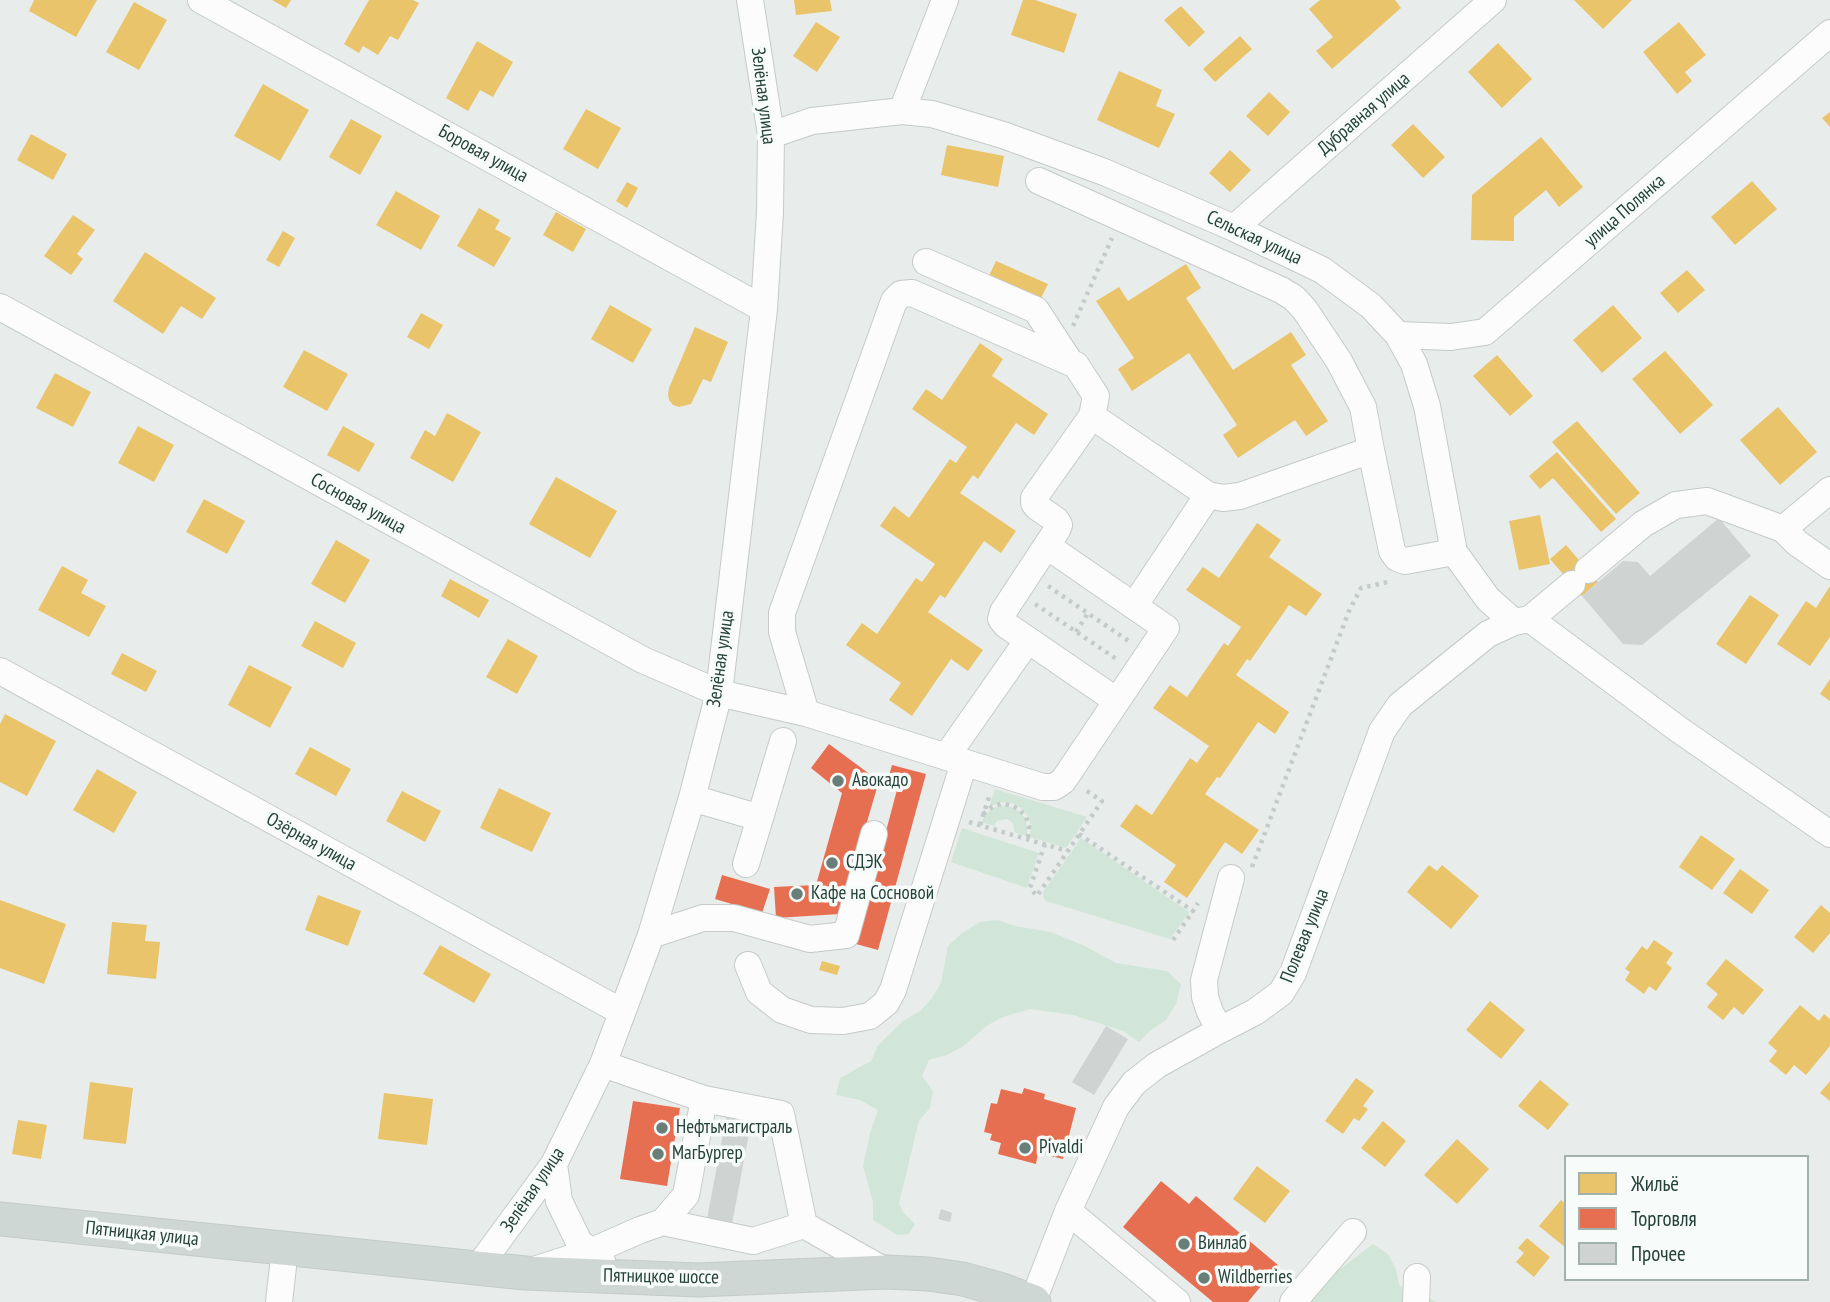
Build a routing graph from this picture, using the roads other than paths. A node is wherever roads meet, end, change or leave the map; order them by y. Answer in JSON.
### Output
{"nodes":[{"id":1,"x":201,"y":0,"type":"edge"},
{"id":2,"x":750,"y":0,"type":"edge"},
{"id":3,"x":945,"y":0,"type":"edge"},
{"id":4,"x":1493,"y":0,"type":"edge"},
{"id":5,"x":1830,"y":33,"type":"edge"},
{"id":6,"x":902,"y":111,"type":"junction"},
{"id":7,"x":771,"y":135,"type":"junction"},
{"id":8,"x":1039,"y":181,"type":"dead end"},
{"id":9,"x":1234,"y":228,"type":"junction"},
{"id":10,"x":912,"y":293,"type":"junction"},
{"id":11,"x":0,"y":307,"type":"edge"},
{"id":12,"x":764,"y":309,"type":"junction"},
{"id":13,"x":1398,"y":335,"type":"junction"},
{"id":14,"x":1067,"y":355,"type":"junction"},
{"id":15,"x":1092,"y":416,"type":"junction"},
{"id":16,"x":1371,"y":450,"type":"junction"},
{"id":17,"x":1830,"y":490,"type":"edge"},
{"id":18,"x":1208,"y":495,"type":"junction"},
{"id":19,"x":1783,"y":529,"type":"junction"},
{"id":20,"x":1047,"y":546,"type":"junction"},
{"id":21,"x":1454,"y":552,"type":"junction"},
{"id":22,"x":1830,"y":566,"type":"edge"},
{"id":23,"x":1134,"y":606,"type":"junction"},
{"id":24,"x":1522,"y":620,"type":"junction"},
{"id":25,"x":1028,"y":640,"type":"junction"},
{"id":26,"x":0,"y":671,"type":"edge"},
{"id":27,"x":719,"y":693,"type":"junction"},
{"id":28,"x":1117,"y":701,"type":"junction"},
{"id":29,"x":806,"y":713,"type":"junction"},
{"id":30,"x":783,"y":741,"type":"dead end"},
{"id":31,"x":955,"y":760,"type":"junction"},
{"id":32,"x":692,"y":798,"type":"junction"},
{"id":33,"x":760,"y":818,"type":"junction"},
{"id":34,"x":874,"y":834,"type":"dead end"},
{"id":35,"x":1830,"y":834,"type":"edge"},
{"id":36,"x":746,"y":864,"type":"dead end"},
{"id":37,"x":1240,"y":876,"type":"road end"},
{"id":38,"x":650,"y":935,"type":"junction"},
{"id":39,"x":748,"y":965,"type":"dead end"},
{"id":40,"x":622,"y":1012,"type":"junction"},
{"id":41,"x":1220,"y":1030,"type":"junction"},
{"id":42,"x":603,"y":1064,"type":"junction"},
{"id":43,"x":704,"y":1099,"type":"junction"},
{"id":44,"x":554,"y":1164,"type":"junction"},
{"id":45,"x":1068,"y":1211,"type":"junction"},
{"id":46,"x":0,"y":1219,"type":"edge"},
{"id":47,"x":663,"y":1222,"type":"junction"},
{"id":48,"x":804,"y":1225,"type":"junction"},
{"id":49,"x":1353,"y":1232,"type":"dead end"},
{"id":50,"x":285,"y":1250,"type":"junction"},
{"id":51,"x":590,"y":1252,"type":"junction"},
{"id":52,"x":477,"y":1269,"type":"junction"},
{"id":53,"x":887,"y":1272,"type":"junction"},
{"id":54,"x":525,"y":1273,"type":"junction"},
{"id":55,"x":626,"y":1278,"type":"junction"},
{"id":56,"x":279,"y":1302,"type":"edge"},
{"id":57,"x":1034,"y":1302,"type":"edge"},
{"id":58,"x":1177,"y":1302,"type":"edge"},
{"id":59,"x":1293,"y":1302,"type":"edge"}],
"edges":[{"from":1,"to":12,"type":"street","name":"Боровая улица"},
{"from":2,"to":7,"type":"street","name":"Зелёная улица"},
{"from":3,"to":6,"type":"street"},
{"from":4,"to":9,"type":"street","name":"Дубравная улица"},
{"from":5,"to":13,"type":"street","name":"улица Полянка"},
{"from":6,"to":7,"type":"street","name":"Сельская улица"},
{"from":6,"to":9,"type":"street","name":"Сельская улица"},
{"from":7,"to":12,"type":"street","name":"Зелёная улица"},
{"from":8,"to":16,"type":"street"},
{"from":9,"to":13,"type":"street","name":"Сельская улица"},
{"from":10,"to":14,"type":"street"},
{"from":10,"to":14,"type":"street"},
{"from":10,"to":29,"type":"street"},
{"from":11,"to":27,"type":"street","name":"Сосновая улица"},
{"from":12,"to":27,"type":"street","name":"Зелёная улица"},
{"from":13,"to":21,"type":"street","name":"Сельская улица"},
{"from":14,"to":15,"type":"street"},
{"from":15,"to":18,"type":"street"},
{"from":15,"to":20,"type":"street"},
{"from":16,"to":18,"type":"street"},
{"from":16,"to":21,"type":"street"},
{"from":17,"to":19,"type":"street"},
{"from":18,"to":23,"type":"street"},
{"from":19,"to":22,"type":"street"},
{"from":19,"to":24,"type":"street","name":"Полевая улица"},
{"from":20,"to":23,"type":"street"},
{"from":20,"to":25,"type":"street"},
{"from":21,"to":24,"type":"street","name":"Сельская улица"},
{"from":23,"to":28,"type":"street"},
{"from":24,"to":35,"type":"street"},
{"from":24,"to":41,"type":"street","name":"Полевая улица"},
{"from":25,"to":28,"type":"street"},
{"from":25,"to":31,"type":"street"},
{"from":26,"to":40,"type":"street","name":"Озёрная улица"},
{"from":27,"to":29,"type":"street","name":"Сосновая улица"},
{"from":27,"to":32,"type":"street","name":"Зелёная улица"},
{"from":28,"to":31,"type":"street","name":"Сосновая улица"},
{"from":29,"to":31,"type":"street","name":"Сосновая улица"},
{"from":30,"to":33,"type":"street"},
{"from":31,"to":39,"type":"street"},
{"from":32,"to":33,"type":"street"},
{"from":32,"to":38,"type":"street","name":"Зелёная улица"},
{"from":33,"to":36,"type":"street"},
{"from":34,"to":38,"type":"street"},
{"from":37,"to":41,"type":"street"},
{"from":38,"to":40,"type":"street","name":"Зелёная улица"},
{"from":40,"to":42,"type":"street","name":"Зелёная улица"},
{"from":41,"to":45,"type":"street","name":"Полевая улица"},
{"from":42,"to":43,"type":"street"},
{"from":42,"to":44,"type":"street","name":"Зелёная улица"},
{"from":43,"to":47,"type":"street"},
{"from":43,"to":48,"type":"street"},
{"from":44,"to":51,"type":"street"},
{"from":44,"to":52,"type":"street","name":"Зелёная улица"},
{"from":45,"to":57,"type":"street","name":"Полевая улица"},
{"from":45,"to":58,"type":"street"},
{"from":46,"to":50,"type":"main road","name":"Пятницкая улица"},
{"from":47,"to":48,"type":"street"},
{"from":47,"to":51,"type":"street"},
{"from":48,"to":53,"type":"street"},
{"from":49,"to":59,"type":"street"},
{"from":50,"to":52,"type":"main road","name":"Пятницкое шоссе"},
{"from":50,"to":56,"type":"street"},
{"from":51,"to":54,"type":"street"},
{"from":51,"to":55,"type":"street"},
{"from":52,"to":54,"type":"main road","name":"Пятницкое шоссе"},
{"from":53,"to":55,"type":"main road","name":"Пятницкое шоссе"},
{"from":53,"to":57,"type":"main road","name":"Пятницкое шоссе"},
{"from":54,"to":55,"type":"main road","name":"Пятницкое шоссе"}]}
